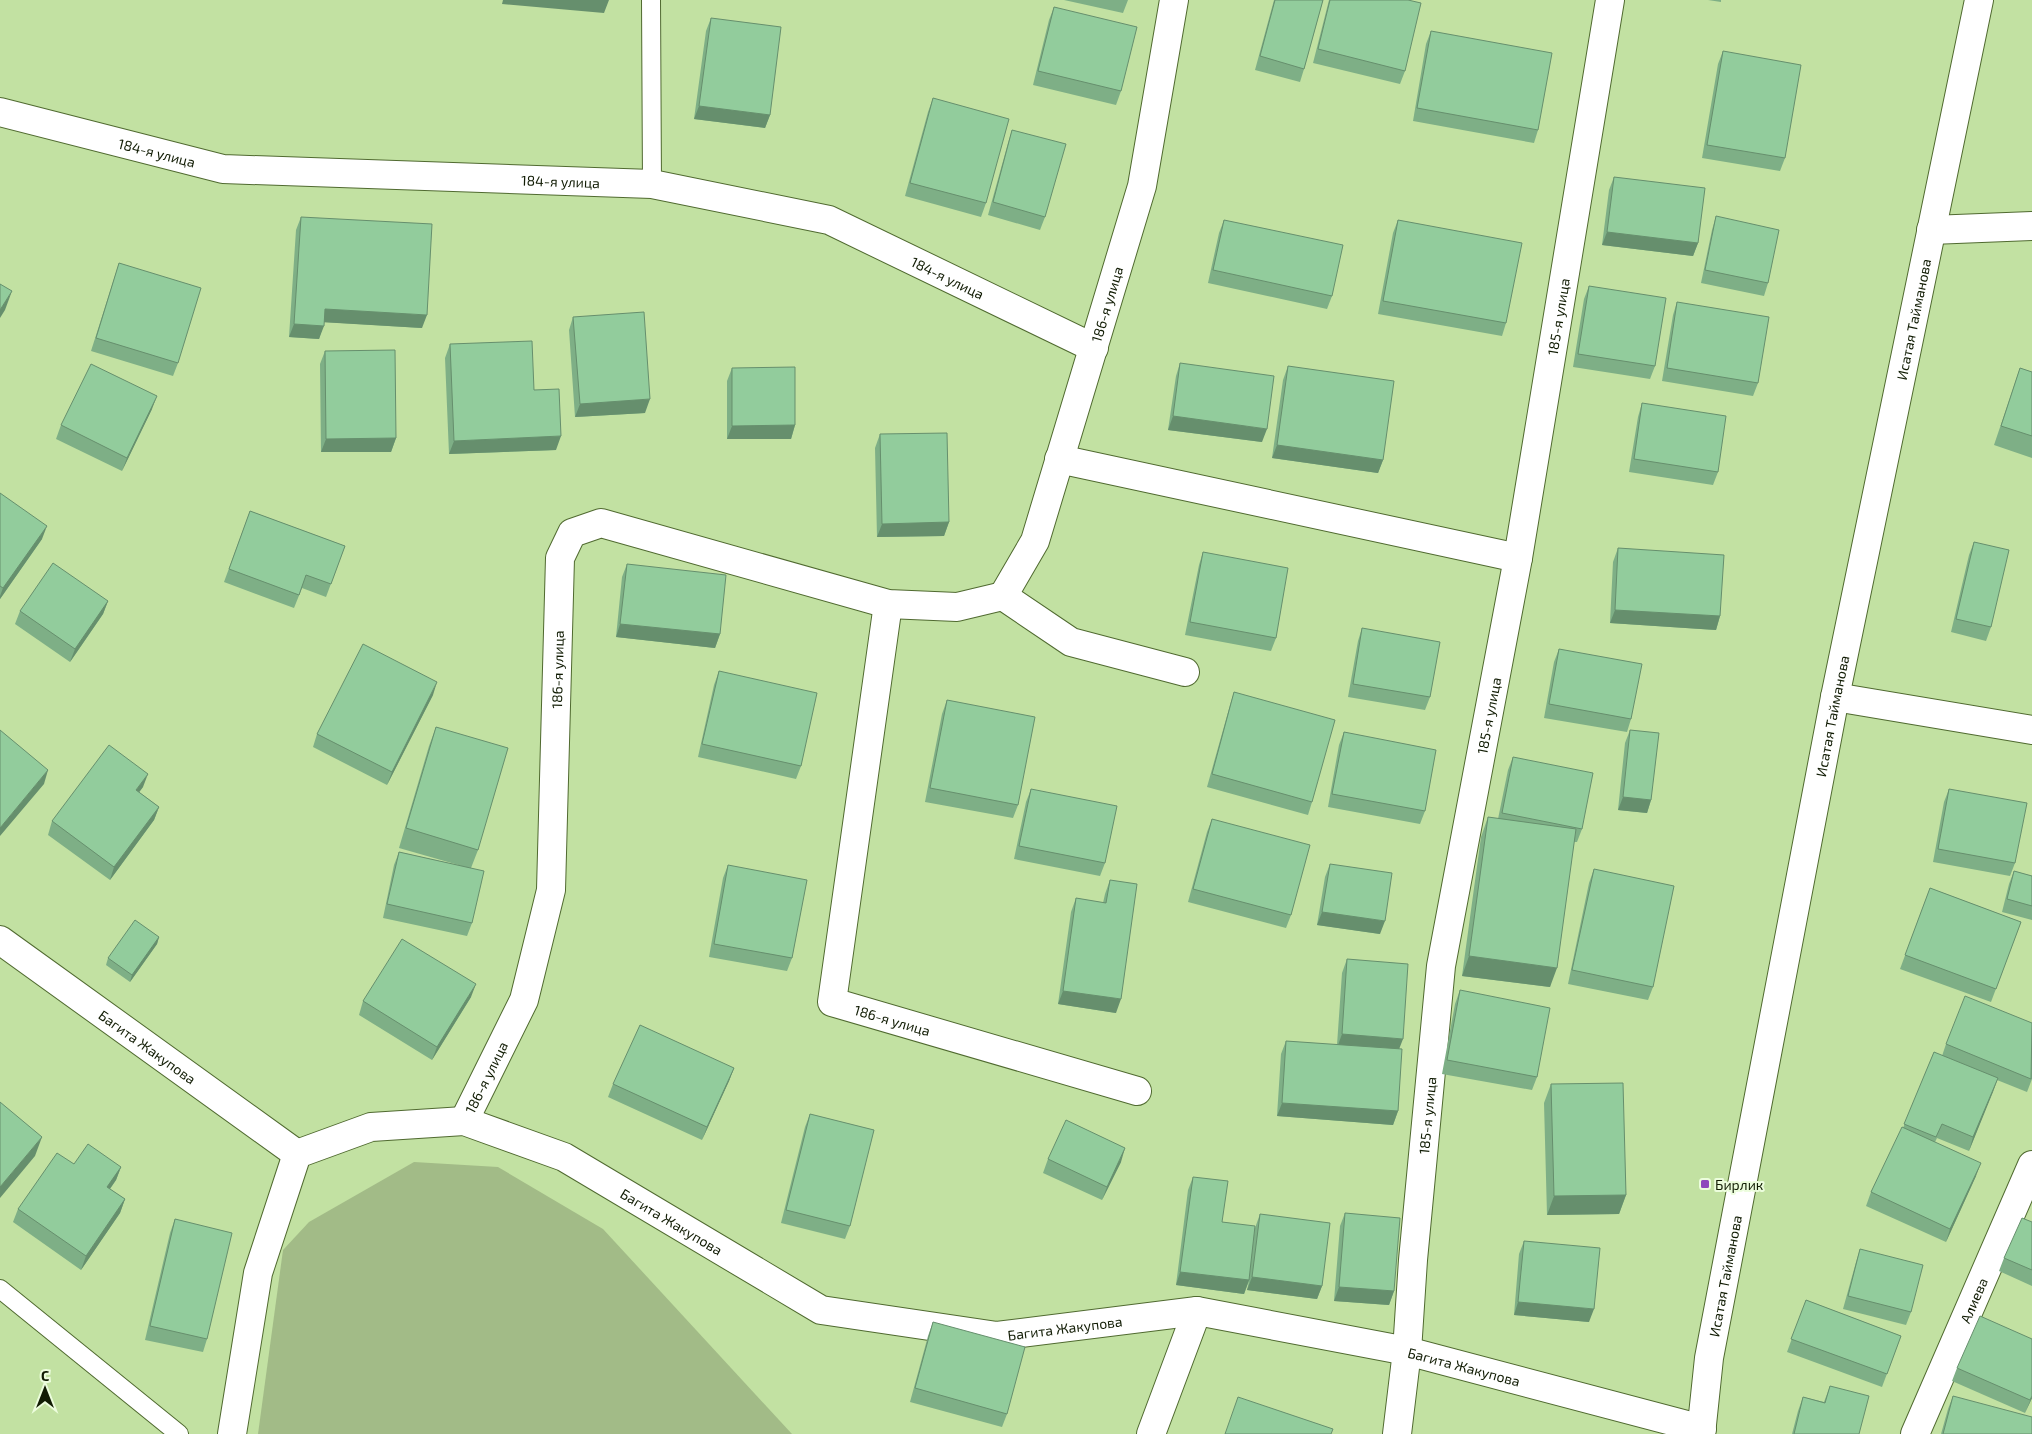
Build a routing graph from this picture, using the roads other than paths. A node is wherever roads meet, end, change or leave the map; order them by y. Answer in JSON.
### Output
{"nodes":[{"id":1,"x":651,"y":0,"type":"edge"},
{"id":2,"x":1174,"y":0,"type":"edge"},
{"id":3,"x":1610,"y":0,"type":"edge"},
{"id":4,"x":1979,"y":0,"type":"edge"},
{"id":5,"x":0,"y":112,"type":"edge"},
{"id":6,"x":652,"y":184,"type":"junction"},
{"id":7,"x":2032,"y":226,"type":"edge"},
{"id":8,"x":1931,"y":230,"type":"junction"},
{"id":9,"x":1094,"y":348,"type":"junction"},
{"id":10,"x":1059,"y":459,"type":"junction"},
{"id":11,"x":1518,"y":558,"type":"junction"},
{"id":12,"x":1003,"y":596,"type":"junction"},
{"id":13,"x":888,"y":604,"type":"junction"},
{"id":14,"x":1185,"y":672,"type":"dead end"},
{"id":15,"x":1835,"y":697,"type":"junction"},
{"id":16,"x":2032,"y":730,"type":"edge"},
{"id":17,"x":0,"y":940,"type":"edge"},
{"id":18,"x":1137,"y":1091,"type":"dead end"},
{"id":19,"x":464,"y":1121,"type":"junction"},
{"id":20,"x":297,"y":1154,"type":"junction"},
{"id":21,"x":2032,"y":1165,"type":"edge"},
{"id":22,"x":0,"y":1290,"type":"edge"},
{"id":23,"x":1197,"y":1311,"type":"junction"},
{"id":24,"x":1407,"y":1351,"type":"junction"},
{"id":25,"x":1702,"y":1431,"type":"edge"},
{"id":26,"x":180,"y":1434,"type":"edge"},
{"id":27,"x":232,"y":1434,"type":"edge"},
{"id":28,"x":1151,"y":1434,"type":"edge"},
{"id":29,"x":1397,"y":1434,"type":"edge"},
{"id":30,"x":1915,"y":1434,"type":"edge"}],
"edges":[{"from":1,"to":6,"type":"lane"},
{"from":2,"to":9,"type":"street","name":"186-я улица"},
{"from":3,"to":11,"type":"street","name":"185-я улица"},
{"from":4,"to":8,"type":"street","name":"Исатая Тайманова"},
{"from":5,"to":6,"type":"street","name":"184-я улица"},
{"from":6,"to":9,"type":"street","name":"184-я улица"},
{"from":7,"to":8,"type":"street"},
{"from":8,"to":15,"type":"street","name":"Исатая Тайманова"},
{"from":9,"to":10,"type":"street","name":"186-я улица"},
{"from":10,"to":11,"type":"street"},
{"from":10,"to":12,"type":"street","name":"186-я улица"},
{"from":11,"to":24,"type":"street","name":"185-я улица"},
{"from":12,"to":13,"type":"street","name":"186-я улица"},
{"from":12,"to":14,"type":"street"},
{"from":13,"to":18,"type":"street","name":"186-я улица"},
{"from":13,"to":19,"type":"street","name":"186-я улица"},
{"from":15,"to":16,"type":"street"},
{"from":15,"to":25,"type":"street","name":"Исатая Тайманова"},
{"from":17,"to":20,"type":"street","name":"Багита Жакупова"},
{"from":19,"to":20,"type":"street"},
{"from":19,"to":23,"type":"street","name":"Багита Жакупова"},
{"from":20,"to":27,"type":"street"},
{"from":21,"to":30,"type":"street","name":"Алиева"},
{"from":22,"to":26,"type":"lane"},
{"from":23,"to":24,"type":"street","name":"Багита Жакупова"},
{"from":23,"to":28,"type":"street"},
{"from":24,"to":25,"type":"street","name":"Багита Жакупова"},
{"from":24,"to":29,"type":"street","name":"185-я улица"}]}
